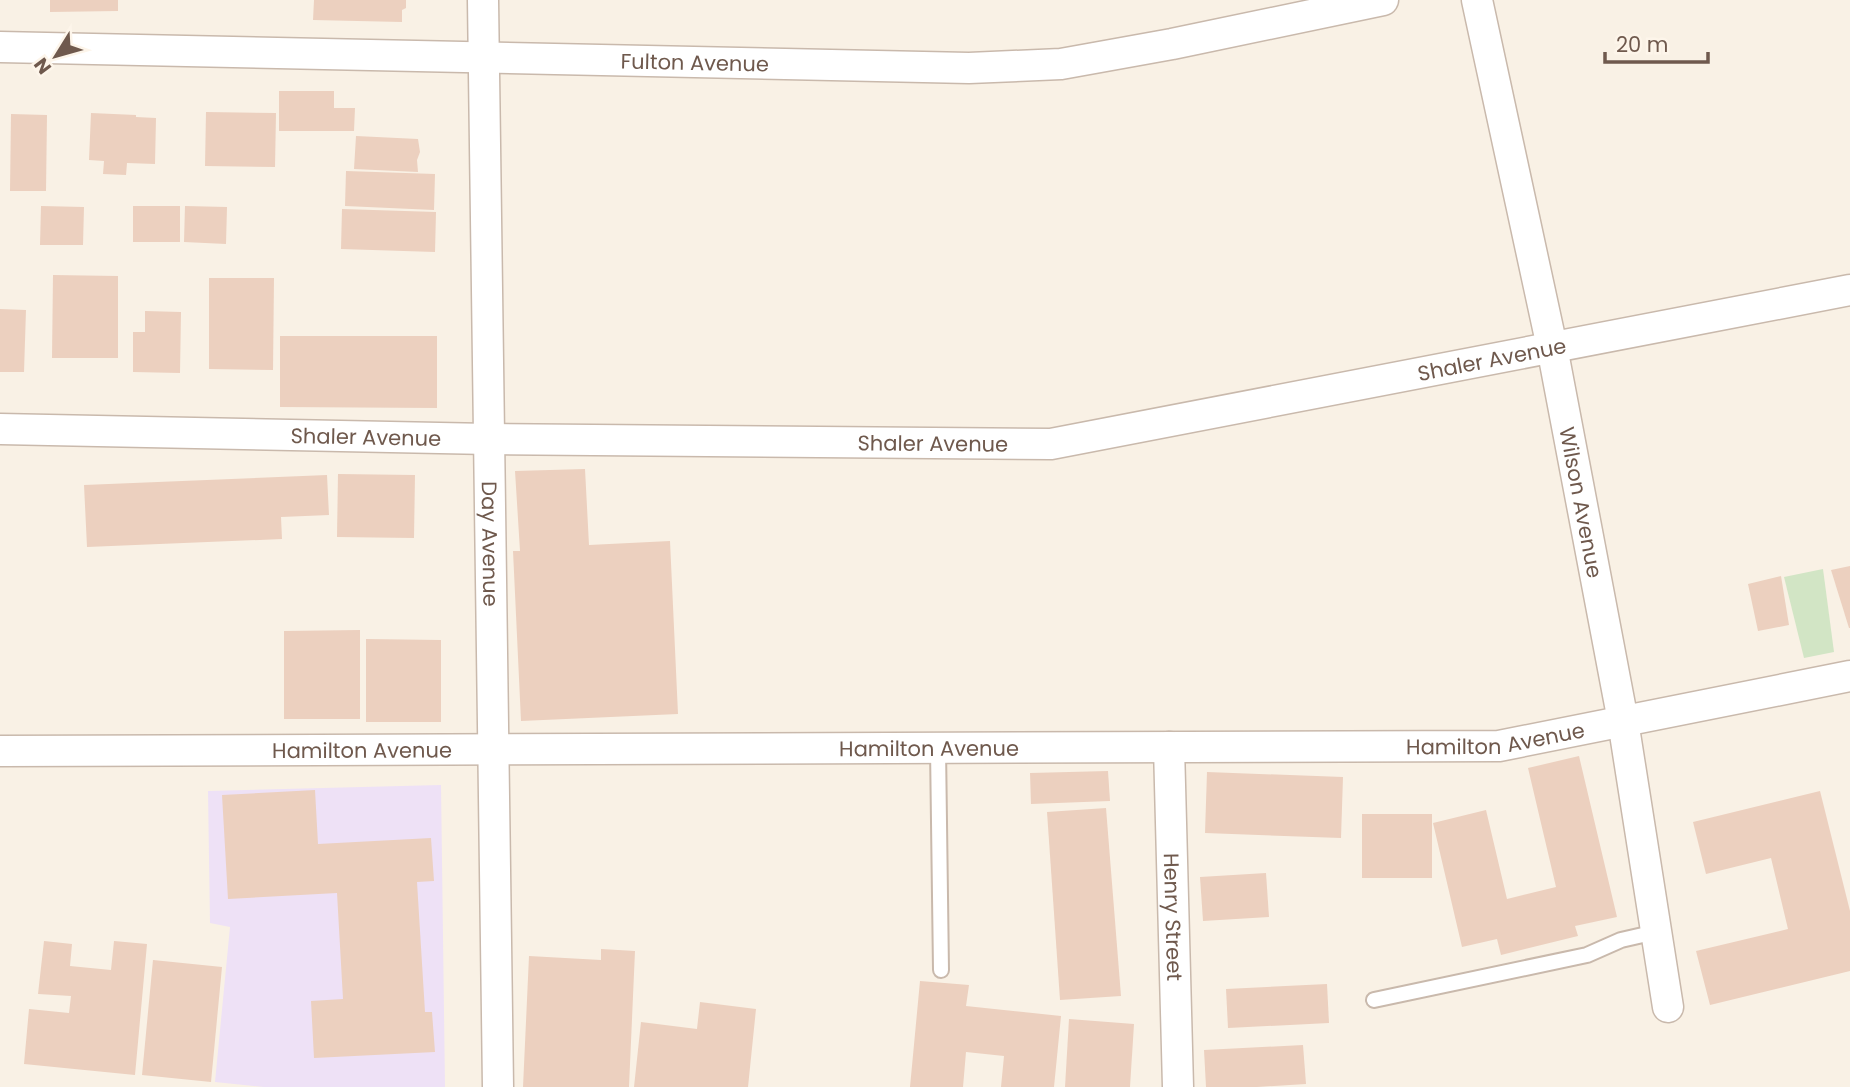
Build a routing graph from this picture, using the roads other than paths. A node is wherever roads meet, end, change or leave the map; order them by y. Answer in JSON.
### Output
{"nodes":[{"id":1,"x":484,"y":0,"type":"edge"},
{"id":2,"x":1383,"y":0,"type":"edge"},
{"id":3,"x":1477,"y":0,"type":"edge"},
{"id":4,"x":0,"y":47,"type":"edge"},
{"id":5,"x":484,"y":58,"type":"junction"},
{"id":6,"x":1850,"y":290,"type":"edge"},
{"id":7,"x":1552,"y":348,"type":"junction"},
{"id":8,"x":0,"y":429,"type":"edge"},
{"id":9,"x":489,"y":439,"type":"junction"},
{"id":10,"x":1850,"y":676,"type":"edge"},
{"id":11,"x":1623,"y":721,"type":"junction"},
{"id":12,"x":1169,"y":747,"type":"junction"},
{"id":13,"x":938,"y":748,"type":"junction"},
{"id":14,"x":494,"y":749,"type":"junction"},
{"id":15,"x":0,"y":751,"type":"edge"},
{"id":16,"x":1656,"y":932,"type":"junction"},
{"id":17,"x":941,"y":970,"type":"dead end"},
{"id":18,"x":1374,"y":1000,"type":"dead end"},
{"id":19,"x":1668,"y":1007,"type":"dead end"},
{"id":20,"x":498,"y":1087,"type":"edge"},
{"id":21,"x":1178,"y":1087,"type":"edge"}],
"edges":[{"from":1,"to":5,"type":"street","name":"Day Avenue"},
{"from":2,"to":5,"type":"street","name":"Fulton Avenue"},
{"from":3,"to":7,"type":"street","name":"Wilson Avenue"},
{"from":4,"to":5,"type":"street","name":"Fulton Avenue"},
{"from":5,"to":9,"type":"street","name":"Day Avenue"},
{"from":6,"to":7,"type":"street","name":"Shaler Avenue"},
{"from":7,"to":9,"type":"street","name":"Shaler Avenue"},
{"from":7,"to":11,"type":"street","name":"Wilson Avenue"},
{"from":8,"to":9,"type":"street","name":"Shaler Avenue"},
{"from":9,"to":14,"type":"street","name":"Day Avenue"},
{"from":10,"to":11,"type":"street","name":"Hamilton Avenue"},
{"from":11,"to":12,"type":"street","name":"Hamilton Avenue"},
{"from":11,"to":16,"type":"street","name":"Wilson Avenue"},
{"from":12,"to":13,"type":"street","name":"Hamilton Avenue"},
{"from":12,"to":21,"type":"street","name":"Henry Street"},
{"from":13,"to":14,"type":"street","name":"Hamilton Avenue"},
{"from":13,"to":17,"type":"lane"},
{"from":14,"to":15,"type":"street","name":"Hamilton Avenue"},
{"from":14,"to":20,"type":"street","name":"Day Avenue"},
{"from":16,"to":18,"type":"lane"},
{"from":16,"to":19,"type":"street","name":"Wilson Avenue"}]}
